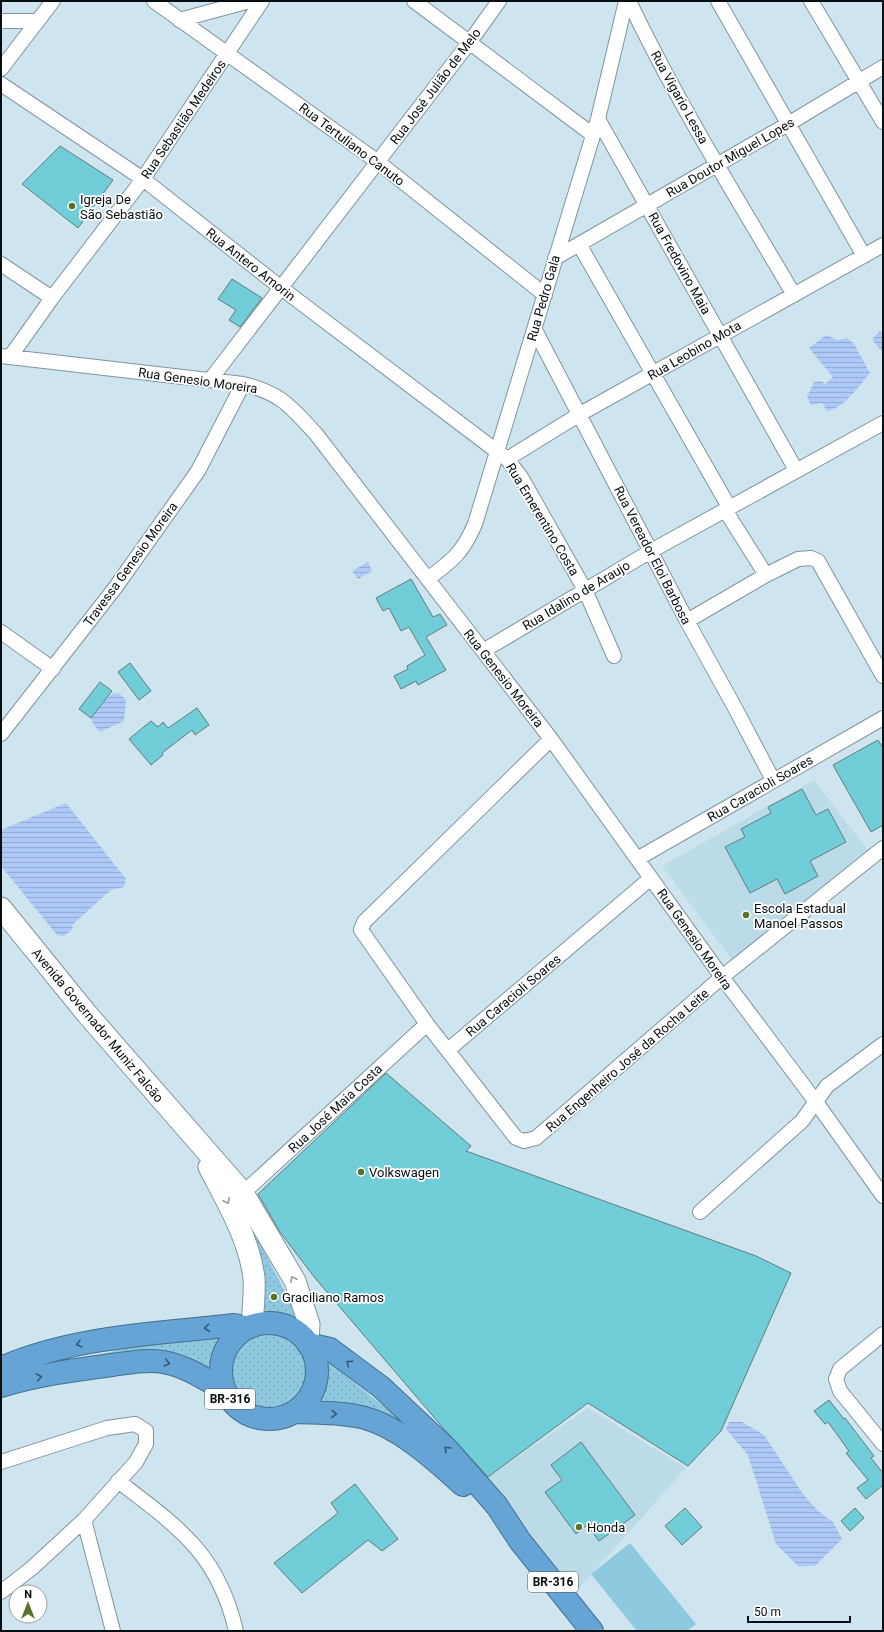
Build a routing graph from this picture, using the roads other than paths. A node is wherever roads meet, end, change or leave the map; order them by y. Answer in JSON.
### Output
{"nodes":[{"id":1,"x":53,"y":1,"type":"edge"},
{"id":2,"x":154,"y":1,"type":"edge"},
{"id":3,"x":250,"y":1,"type":"edge"},
{"id":4,"x":262,"y":1,"type":"edge"},
{"id":5,"x":414,"y":1,"type":"edge"},
{"id":6,"x":499,"y":1,"type":"edge"},
{"id":7,"x":626,"y":1,"type":"edge"},
{"id":8,"x":629,"y":1,"type":"edge"},
{"id":9,"x":718,"y":1,"type":"edge"},
{"id":10,"x":811,"y":1,"type":"edge"},
{"id":11,"x":179,"y":20,"type":"junction"},
{"id":12,"x":1,"y":21,"type":"edge"},
{"id":13,"x":36,"y":22,"type":"junction"},
{"id":14,"x":469,"y":43,"type":"junction"},
{"id":15,"x":228,"y":53,"type":"junction"},
{"id":16,"x":883,"y":67,"type":"edge"},
{"id":17,"x":1,"y":69,"type":"edge"},
{"id":18,"x":859,"y":81,"type":"junction"},
{"id":19,"x":1,"y":84,"type":"edge"},
{"id":20,"x":598,"y":119,"type":"junction"},
{"id":21,"x":883,"y":122,"type":"edge"},
{"id":22,"x":788,"y":124,"type":"junction"},
{"id":23,"x":594,"y":135,"type":"junction"},
{"id":24,"x":378,"y":162,"type":"junction"},
{"id":25,"x":718,"y":165,"type":"junction"},
{"id":26,"x":143,"y":179,"type":"junction"},
{"id":27,"x":647,"y":204,"type":"junction"},
{"id":28,"x":579,"y":244,"type":"junction"},
{"id":29,"x":883,"y":245,"type":"edge"},
{"id":30,"x":864,"y":256,"type":"junction"},
{"id":31,"x":555,"y":258,"type":"junction"},
{"id":32,"x":1,"y":264,"type":"edge"},
{"id":33,"x":280,"y":288,"type":"junction"},
{"id":34,"x":545,"y":295,"type":"junction"},
{"id":35,"x":794,"y":295,"type":"junction"},
{"id":36,"x":52,"y":298,"type":"junction"},
{"id":37,"x":534,"y":330,"type":"junction"},
{"id":38,"x":721,"y":335,"type":"junction"},
{"id":39,"x":6,"y":357,"type":"edge"},
{"id":40,"x":652,"y":374,"type":"junction"},
{"id":41,"x":210,"y":380,"type":"junction"},
{"id":42,"x":243,"y":384,"type":"junction"},
{"id":43,"x":580,"y":414,"type":"junction"},
{"id":44,"x":883,"y":423,"type":"edge"},
{"id":45,"x":503,"y":454,"type":"junction"},
{"id":46,"x":796,"y":470,"type":"junction"},
{"id":47,"x":727,"y":508,"type":"junction"},
{"id":48,"x":651,"y":551,"type":"junction"},
{"id":49,"x":766,"y":575,"type":"junction"},
{"id":50,"x":429,"y":578,"type":"junction"},
{"id":51,"x":585,"y":590,"type":"junction"},
{"id":52,"x":687,"y":621,"type":"junction"},
{"id":53,"x":1,"y":632,"type":"edge"},
{"id":54,"x":483,"y":651,"type":"junction"},
{"id":55,"x":614,"y":656,"type":"dead end"},
{"id":56,"x":53,"y":669,"type":"junction"},
{"id":57,"x":883,"y":676,"type":"edge"},
{"id":58,"x":883,"y":718,"type":"edge"},
{"id":59,"x":1,"y":734,"type":"edge"},
{"id":60,"x":551,"y":739,"type":"junction"},
{"id":61,"x":773,"y":780,"type":"junction"},
{"id":62,"x":883,"y":848,"type":"edge"},
{"id":63,"x":637,"y":859,"type":"junction"},
{"id":64,"x":651,"y":878,"type":"junction"},
{"id":65,"x":1,"y":908,"type":"edge"},
{"id":66,"x":722,"y":978,"type":"junction"},
{"id":67,"x":427,"y":1024,"type":"junction"},
{"id":68,"x":883,"y":1044,"type":"edge"},
{"id":69,"x":448,"y":1050,"type":"junction"},
{"id":70,"x":816,"y":1102,"type":"junction"},
{"id":71,"x":196,"y":1142,"type":"junction"},
{"id":72,"x":243,"y":1193,"type":"junction"},
{"id":73,"x":883,"y":1196,"type":"edge"},
{"id":74,"x":700,"y":1212,"type":"dead end"},
{"id":75,"x":249,"y":1326,"type":"junction"},
{"id":76,"x":883,"y":1334,"type":"edge"},
{"id":77,"x":308,"y":1343,"type":"junction"},
{"id":78,"x":1,"y":1368,"type":"edge"},
{"id":79,"x":1,"y":1386,"type":"edge"},
{"id":80,"x":224,"y":1390,"type":"junction"},
{"id":81,"x":295,"y":1412,"type":"junction"},
{"id":82,"x":883,"y":1444,"type":"edge"},
{"id":83,"x":1,"y":1462,"type":"edge"},
{"id":84,"x":118,"y":1481,"type":"junction"},
{"id":85,"x":84,"y":1520,"type":"junction"},
{"id":86,"x":516,"y":1533,"type":"junction"},
{"id":87,"x":1,"y":1592,"type":"edge"},
{"id":88,"x":113,"y":1631,"type":"edge"},
{"id":89,"x":236,"y":1631,"type":"edge"},
{"id":90,"x":592,"y":1631,"type":"edge"}],
"edges":[{"from":1,"to":13,"type":"street"},
{"from":2,"to":11,"type":"street","name":"Rua Tertuliano Canuto"},
{"from":3,"to":11,"type":"street"},
{"from":4,"to":15,"type":"street","name":"Rua Sebastião Medeiros"},
{"from":5,"to":14,"type":"street"},
{"from":6,"to":14,"type":"street","name":"Rua José Julião de Melo"},
{"from":7,"to":20,"type":"street","name":"Rua Pedro Gala"},
{"from":8,"to":25,"type":"street","name":"Rua Vigario Lessa"},
{"from":9,"to":22,"type":"street"},
{"from":10,"to":18,"type":"street"},
{"from":11,"to":15,"type":"street","name":"Rua Tertuliano Canuto"},
{"from":12,"to":13,"type":"street"},
{"from":13,"to":17,"type":"street"},
{"from":14,"to":23,"type":"street"},
{"from":14,"to":24,"type":"street","name":"Rua José Julião de Melo"},
{"from":15,"to":24,"type":"street","name":"Rua Tertuliano Canuto"},
{"from":15,"to":26,"type":"street","name":"Rua Sebastião Medeiros"},
{"from":16,"to":18,"type":"street","name":"Rua Doutor Miguel Lopes"},
{"from":18,"to":21,"type":"street"},
{"from":18,"to":22,"type":"street","name":"Rua Doutor Miguel Lopes"},
{"from":19,"to":26,"type":"street","name":"Rua Antero Amorin"},
{"from":20,"to":23,"type":"street","name":"Rua Pedro Gala"},
{"from":20,"to":27,"type":"street","name":"Rua Fredovino Maia"},
{"from":22,"to":25,"type":"street","name":"Rua Doutor Miguel Lopes"},
{"from":22,"to":30,"type":"street"},
{"from":23,"to":31,"type":"street","name":"Rua Pedro Gala"},
{"from":24,"to":33,"type":"street","name":"Rua José Julião de Melo"},
{"from":24,"to":34,"type":"street","name":"Rua Tertuliano Canuto"},
{"from":25,"to":27,"type":"street","name":"Rua Doutor Miguel Lopes"},
{"from":25,"to":35,"type":"street","name":"Rua Vigario Lessa"},
{"from":26,"to":33,"type":"street","name":"Rua Antero Amorin"},
{"from":26,"to":36,"type":"street","name":"Rua Sebastião Medeiros"},
{"from":27,"to":28,"type":"street","name":"Rua Doutor Miguel Lopes"},
{"from":27,"to":38,"type":"street","name":"Rua Fredovino Maia"},
{"from":28,"to":31,"type":"street","name":"Rua Doutor Miguel Lopes"},
{"from":28,"to":40,"type":"street"},
{"from":29,"to":30,"type":"street","name":"Rua Leobino Mota"},
{"from":30,"to":35,"type":"street","name":"Rua Leobino Mota"},
{"from":31,"to":34,"type":"street","name":"Rua Pedro Gala"},
{"from":32,"to":36,"type":"street"},
{"from":33,"to":41,"type":"street","name":"Rua José Julião de Melo"},
{"from":33,"to":45,"type":"street","name":"Rua Antero Amorin"},
{"from":34,"to":37,"type":"street","name":"Rua Pedro Gala"},
{"from":35,"to":38,"type":"street","name":"Rua Leobino Mota"},
{"from":36,"to":39,"type":"street","name":"Rua Sebastião Medeiros"},
{"from":37,"to":43,"type":"street","name":"Rua Vereador Eloi Barbosa"},
{"from":37,"to":45,"type":"street","name":"Rua Pedro Gala"},
{"from":38,"to":40,"type":"street","name":"Rua Leobino Mota"},
{"from":38,"to":46,"type":"street","name":"Rua Fredovino Maia"},
{"from":39,"to":41,"type":"street","name":"Rua Genesio Moreira"},
{"from":40,"to":43,"type":"street","name":"Rua Leobino Mota"},
{"from":40,"to":47,"type":"street"},
{"from":41,"to":42,"type":"street","name":"Rua Genesio Moreira"},
{"from":42,"to":50,"type":"street","name":"Rua Genesio Moreira"},
{"from":42,"to":56,"type":"street","name":"Travessa Genesio Moreira"},
{"from":43,"to":45,"type":"street","name":"Rua Leobino Mota"},
{"from":43,"to":48,"type":"street","name":"Rua Vereador Eloi Barbosa"},
{"from":44,"to":46,"type":"street","name":"Rua Idalino de Araujo"},
{"from":45,"to":50,"type":"street","name":"Rua Pedro Gala"},
{"from":45,"to":51,"type":"street","name":"Rua Emerentino Costa"},
{"from":46,"to":47,"type":"street","name":"Rua Idalino de Araujo"},
{"from":47,"to":48,"type":"street","name":"Rua Idalino de Araujo"},
{"from":47,"to":49,"type":"street"},
{"from":48,"to":51,"type":"street","name":"Rua Idalino de Araujo"},
{"from":48,"to":52,"type":"street","name":"Rua Vereador Eloi Barbosa"},
{"from":49,"to":52,"type":"street"},
{"from":49,"to":57,"type":"street"},
{"from":50,"to":54,"type":"street","name":"Rua Genesio Moreira"},
{"from":51,"to":54,"type":"street","name":"Rua Idalino de Araujo"},
{"from":51,"to":55,"type":"street","name":"Rua Emerentino Costa"},
{"from":52,"to":61,"type":"street","name":"Rua Vereador Eloi Barbosa"},
{"from":53,"to":56,"type":"street"},
{"from":54,"to":60,"type":"street","name":"Rua Genesio Moreira"},
{"from":56,"to":59,"type":"street","name":"Travessa Genesio Moreira"},
{"from":58,"to":61,"type":"street","name":"Rua Caracioli Soares"},
{"from":60,"to":63,"type":"street","name":"Rua Genesio Moreira"},
{"from":60,"to":67,"type":"street"},
{"from":61,"to":63,"type":"street","name":"Rua Caracioli Soares"},
{"from":62,"to":66,"type":"street","name":"Rua Engenheiro José da Rocha Leite"},
{"from":63,"to":64,"type":"street","name":"Rua Genesio Moreira"},
{"from":64,"to":66,"type":"street","name":"Rua Genesio Moreira"},
{"from":64,"to":69,"type":"street","name":"Rua Caracioli Soares"},
{"from":65,"to":71,"type":"main road","name":"Avenida Governador Muniz Falcão"},
{"from":66,"to":69,"type":"street","name":"Rua Engenheiro José da Rocha Leite"},
{"from":66,"to":70,"type":"street","name":"Rua Genesio Moreira"},
{"from":67,"to":69,"type":"street"},
{"from":67,"to":72,"type":"street","name":"Rua José Maia Costa"},
{"from":68,"to":70,"type":"street"},
{"from":70,"to":73,"type":"street","name":"Rua Genesio Moreira"},
{"from":70,"to":74,"type":"street"},
{"from":71,"to":72,"type":"main road","name":"Avenida Governador Muniz Falcão"},
{"from":71,"to":75,"type":"main road","name":"Avenida Governador Muniz Falcão","one_way":true},
{"from":77,"to":72,"type":"main road","name":"Avenida Governador Muniz Falcão","one_way":true},
{"from":75,"to":77,"type":"highway","number":"BR-316"},
{"from":75,"to":78,"type":"highway","number":"BR-316","one_way":true},
{"from":75,"to":80,"type":"highway","number":"BR-316"},
{"from":76,"to":82,"type":"street"},
{"from":77,"to":81,"type":"highway","number":"BR-316"},
{"from":86,"to":77,"type":"highway","number":"BR-316","one_way":true},
{"from":79,"to":80,"type":"highway","number":"BR-316","one_way":true},
{"from":80,"to":81,"type":"highway","number":"BR-316"},
{"from":81,"to":86,"type":"highway","number":"BR-316","one_way":true},
{"from":83,"to":84,"type":"street"},
{"from":84,"to":85,"type":"street"},
{"from":84,"to":89,"type":"street"},
{"from":85,"to":87,"type":"street"},
{"from":85,"to":88,"type":"street"},
{"from":86,"to":90,"type":"highway","number":"BR-316"}]}
